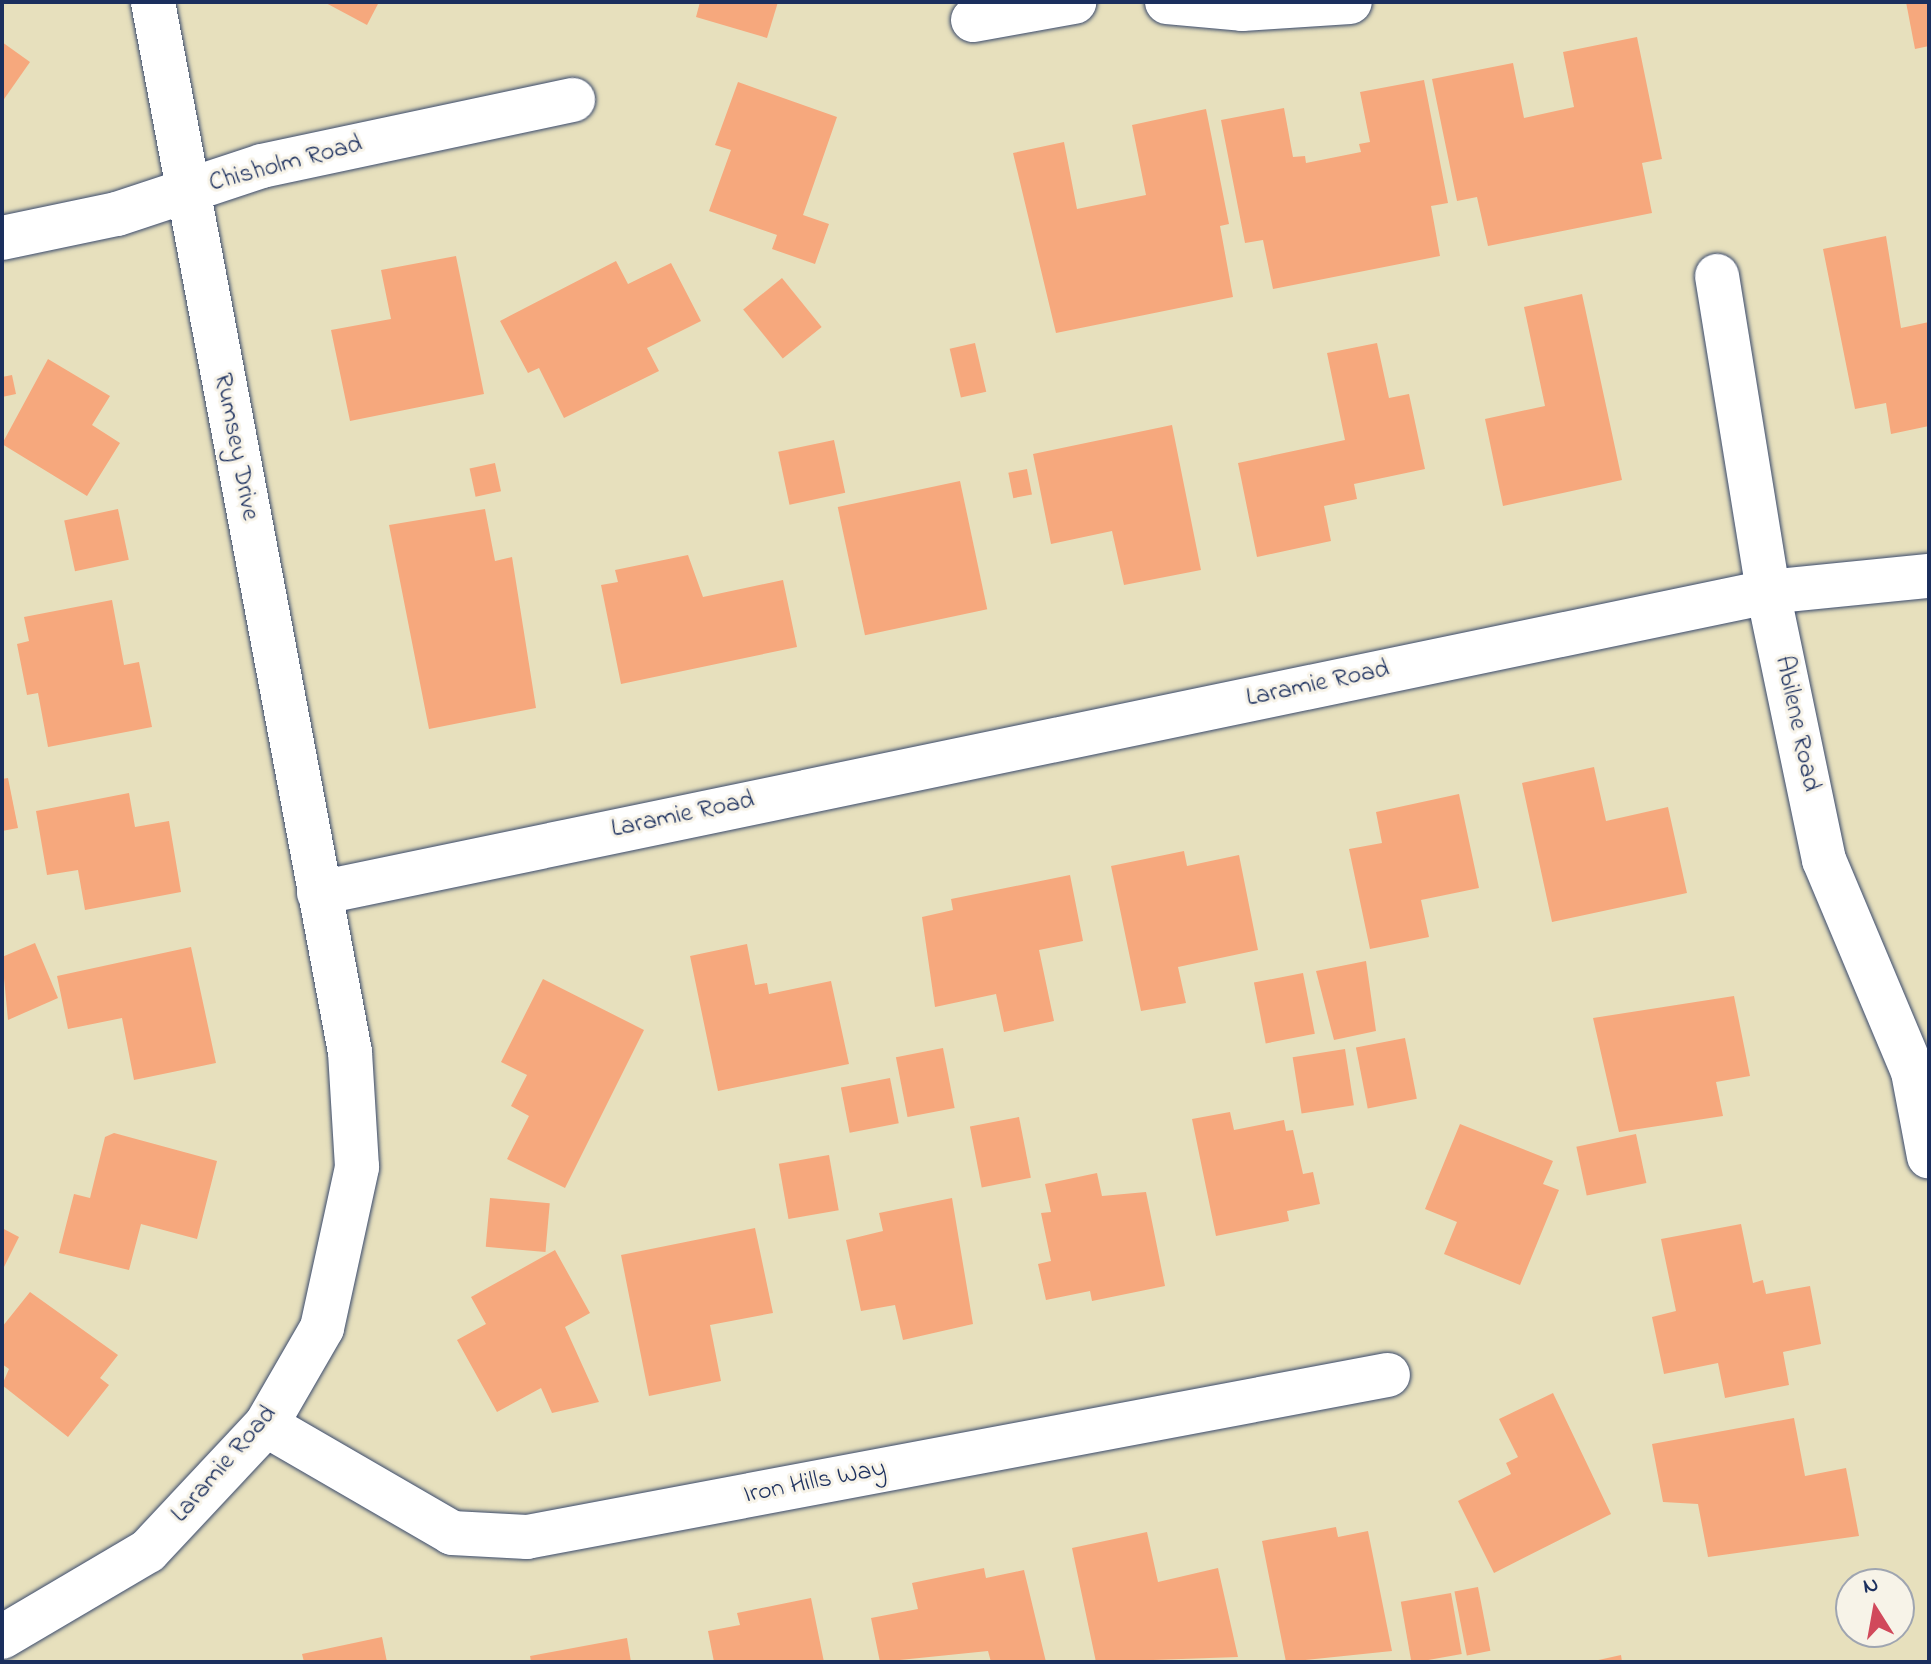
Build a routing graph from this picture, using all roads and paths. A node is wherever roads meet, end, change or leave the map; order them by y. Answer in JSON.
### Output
{"nodes":[{"id":1,"x":153,"y":2,"type":"edge"},
{"id":2,"x":1074,"y":2,"type":"edge"},
{"id":3,"x":1167,"y":2,"type":"edge"},
{"id":4,"x":1350,"y":2,"type":"edge"},
{"id":5,"x":1241,"y":6,"type":"edge"},
{"id":6,"x":973,"y":20,"type":"dead end"},
{"id":7,"x":573,"y":100,"type":"dead end"},
{"id":8,"x":187,"y":191,"type":"junction"},
{"id":9,"x":2,"y":238,"type":"edge"},
{"id":10,"x":1717,"y":276,"type":"dead end"},
{"id":11,"x":1929,"y":576,"type":"edge"},
{"id":12,"x":1768,"y":592,"type":"junction"},
{"id":13,"x":319,"y":893,"type":"junction"},
{"id":14,"x":1929,"y":1157,"type":"edge"},
{"id":15,"x":1388,"y":1375,"type":"dead end"},
{"id":16,"x":266,"y":1425,"type":"junction"},
{"id":17,"x":2,"y":1637,"type":"edge"}],
"edges":[{"from":1,"to":8,"type":"street","name":"Rumsey Drive"},
{"from":2,"to":6,"type":"street"},
{"from":3,"to":5,"type":"street"},
{"from":4,"to":5,"type":"street"},
{"from":7,"to":8,"type":"street","name":"Chisholm Road"},
{"from":8,"to":9,"type":"street","name":"Chisholm Road"},
{"from":8,"to":13,"type":"street","name":"Rumsey Drive"},
{"from":10,"to":12,"type":"street","name":"Abilene Road"},
{"from":11,"to":12,"type":"street","name":"Laramie Road"},
{"from":12,"to":13,"type":"street","name":"Laramie Road"},
{"from":12,"to":14,"type":"street","name":"Abilene Road"},
{"from":13,"to":16,"type":"street","name":"Laramie Road"},
{"from":15,"to":16,"type":"street","name":"Iron Hills Way"},
{"from":16,"to":17,"type":"street","name":"Laramie Road"}]}
